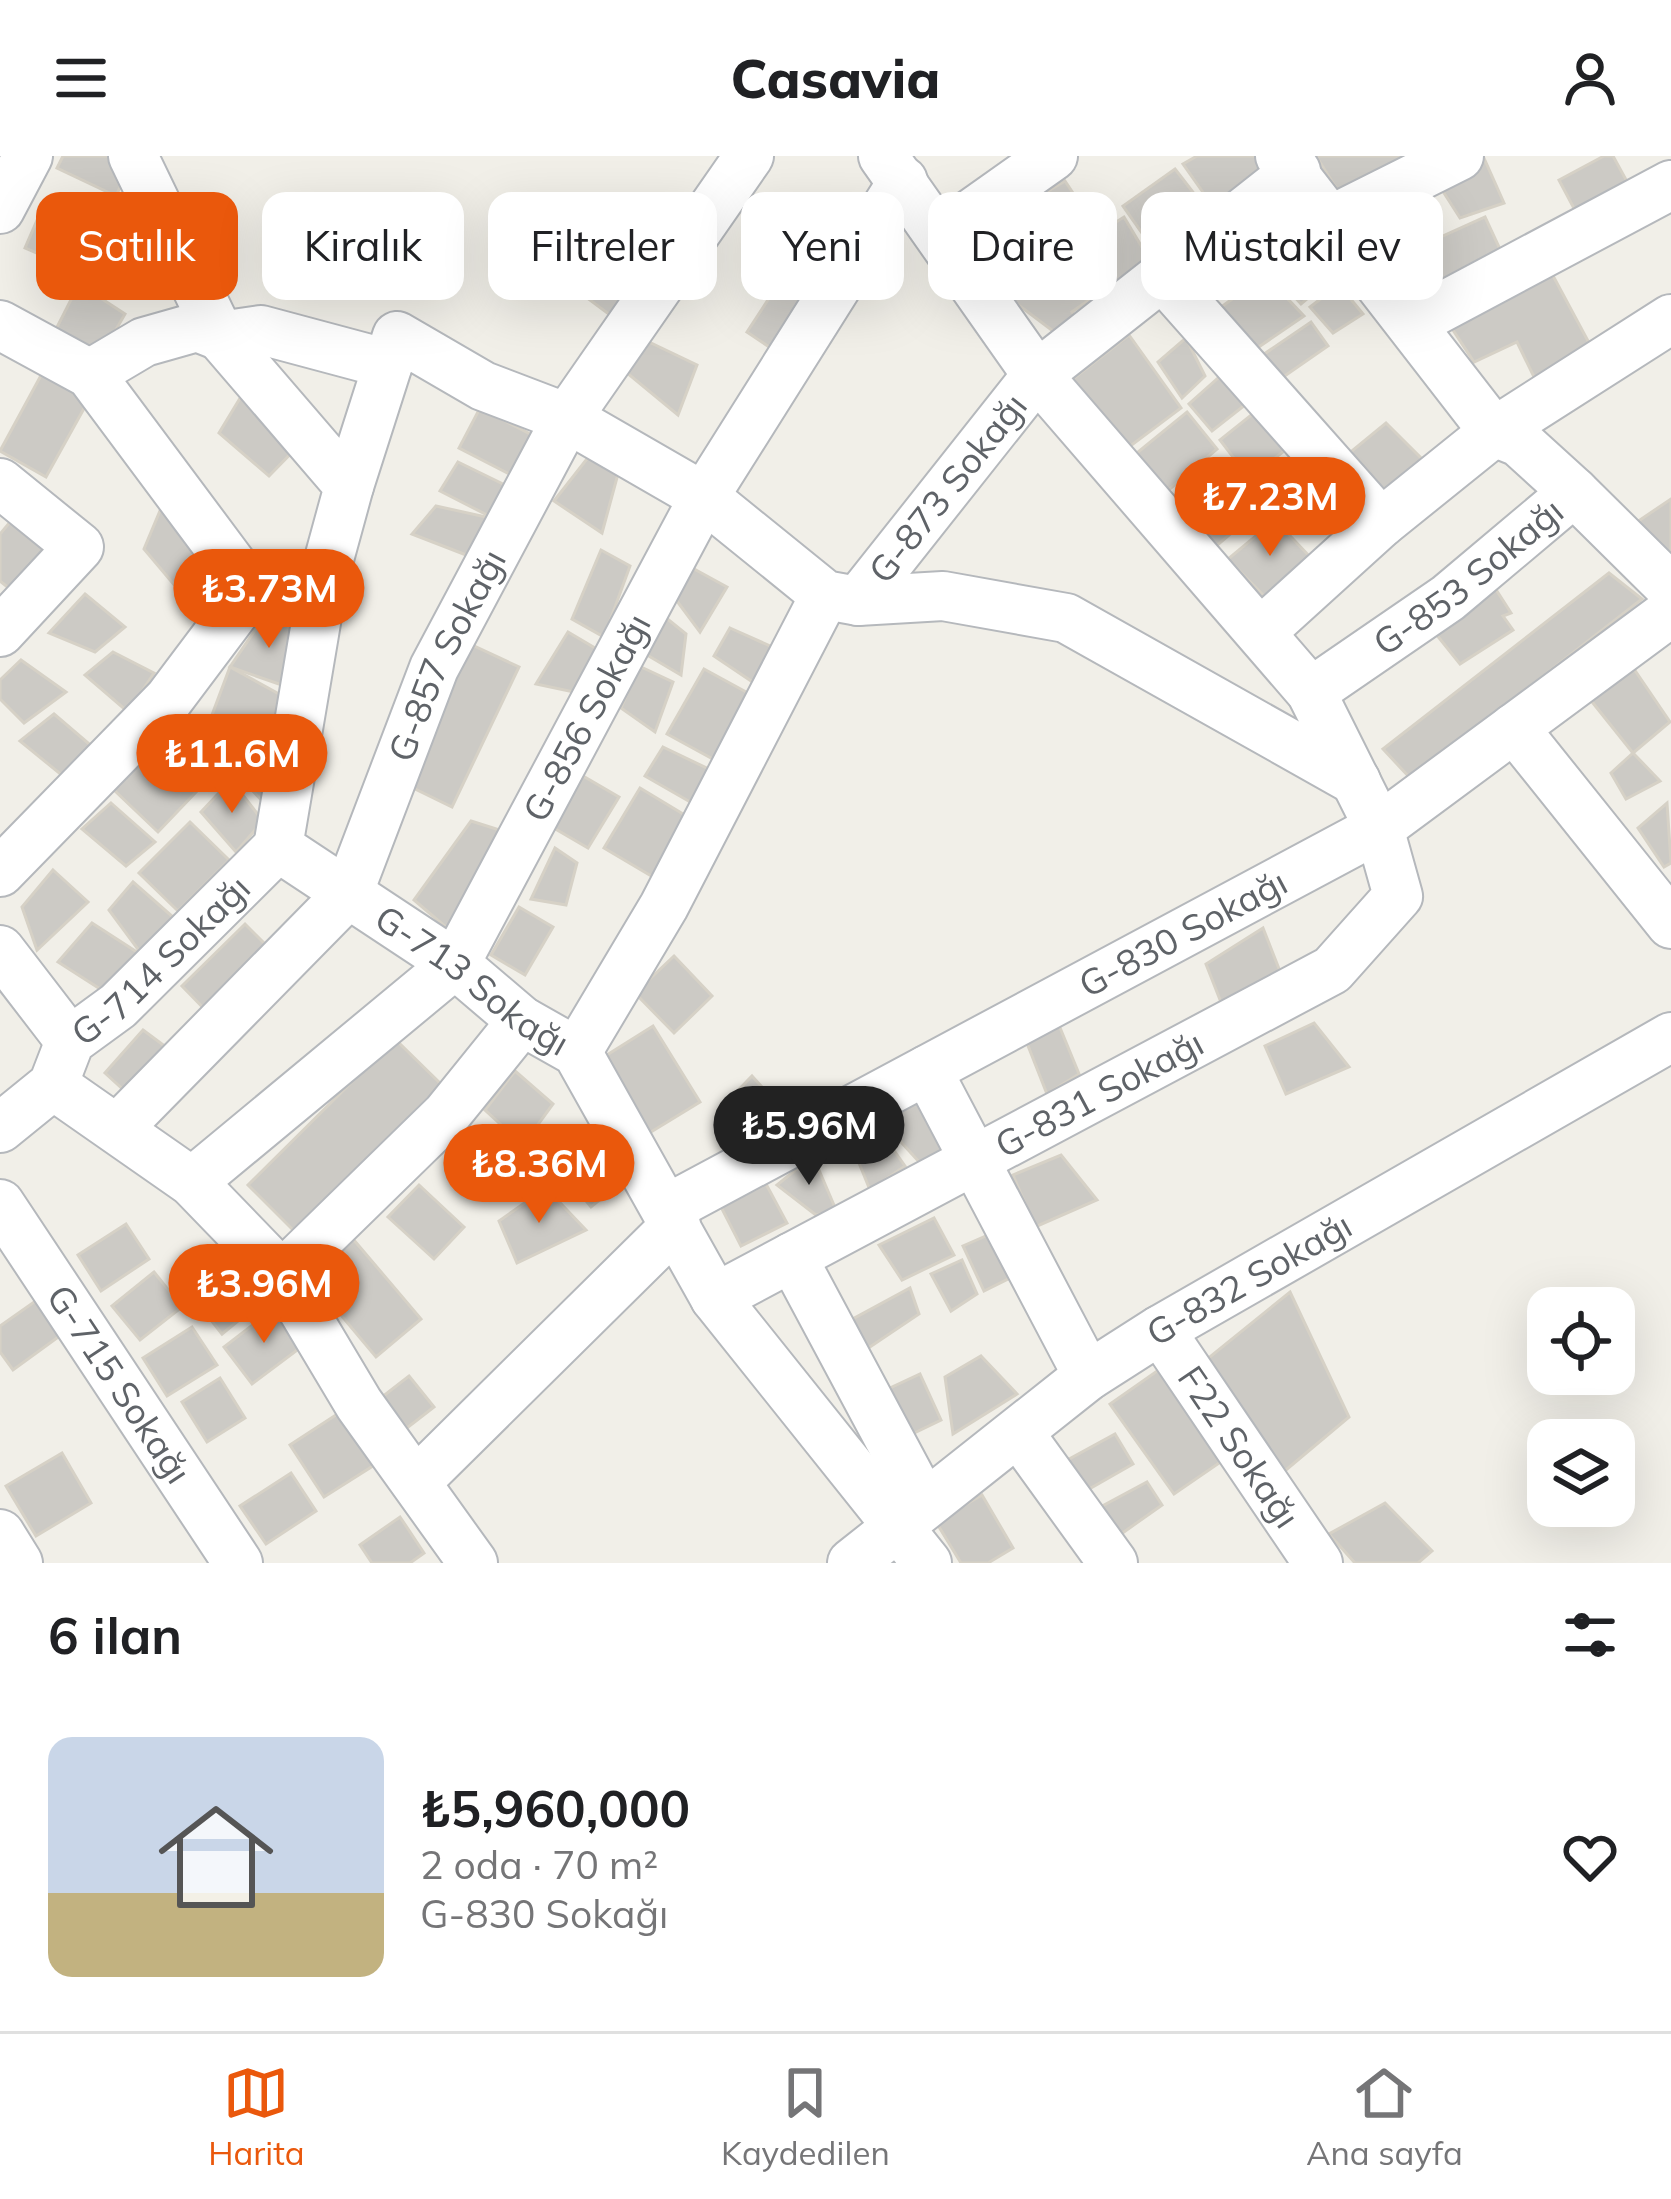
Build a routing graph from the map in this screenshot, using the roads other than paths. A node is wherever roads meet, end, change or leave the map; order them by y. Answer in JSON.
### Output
{"nodes":[{"id":1,"x":28,"y":156,"type":"edge"},
{"id":2,"x":133,"y":156,"type":"edge"},
{"id":3,"x":749,"y":156,"type":"edge"},
{"id":4,"x":1053,"y":156,"type":"edge"},
{"id":5,"x":1460,"y":156,"type":"edge"},
{"id":6,"x":1288,"y":164,"type":"edge"},
{"id":7,"x":893,"y":169,"type":"edge"},
{"id":8,"x":1671,"y":185,"type":"edge"},
{"id":9,"x":1002,"y":192,"type":"edge"},
{"id":10,"x":1256,"y":192,"type":"edge"},
{"id":11,"x":1311,"y":192,"type":"edge"},
{"id":12,"x":1386,"y":192,"type":"edge"},
{"id":13,"x":0,"y":209,"type":"edge"},
{"id":14,"x":928,"y":219,"type":"edge"},
{"id":15,"x":1141,"y":293,"type":"edge"},
{"id":16,"x":985,"y":300,"type":"edge"},
{"id":17,"x":1183,"y":300,"type":"edge"},
{"id":18,"x":1395,"y":300,"type":"edge"},
{"id":19,"x":1671,"y":319,"type":"edge"},
{"id":20,"x":1412,"y":323,"type":"junction"},
{"id":21,"x":0,"y":325,"type":"edge"},
{"id":22,"x":220,"y":336,"type":"junction"},
{"id":23,"x":393,"y":350,"type":"junction"},
{"id":24,"x":90,"y":374,"type":"junction"},
{"id":25,"x":1037,"y":375,"type":"junction"},
{"id":26,"x":567,"y":418,"type":"junction"},
{"id":27,"x":1494,"y":431,"type":"junction"},
{"id":28,"x":0,"y":483,"type":"edge"},
{"id":29,"x":349,"y":486,"type":"junction"},
{"id":30,"x":1574,"y":492,"type":"junction"},
{"id":31,"x":704,"y":497,"type":"junction"},
{"id":32,"x":1381,"y":523,"type":"junction"},
{"id":33,"x":1670,"y":591,"type":"edge"},
{"id":34,"x":842,"y":598,"type":"junction"},
{"id":35,"x":1263,"y":630,"type":"junction"},
{"id":36,"x":0,"y":632,"type":"edge"},
{"id":37,"x":1311,"y":692,"type":"junction"},
{"id":38,"x":1514,"y":728,"type":"junction"},
{"id":39,"x":1356,"y":781,"type":"junction"},
{"id":40,"x":1379,"y":828,"type":"junction"},
{"id":41,"x":278,"y":847,"type":"junction"},
{"id":42,"x":0,"y":872,"type":"edge"},
{"id":43,"x":348,"y":894,"type":"junction"},
{"id":44,"x":1671,"y":924,"type":"edge"},
{"id":45,"x":0,"y":950,"type":"edge"},
{"id":46,"x":455,"y":964,"type":"junction"},
{"id":47,"x":522,"y":1022,"type":"junction"},
{"id":48,"x":1671,"y":1037,"type":"edge"},
{"id":49,"x":577,"y":1052,"type":"junction"},
{"id":50,"x":62,"y":1063,"type":"junction"},
{"id":51,"x":927,"y":1070,"type":"junction"},
{"id":52,"x":0,"y":1128,"type":"edge"},
{"id":53,"x":117,"y":1130,"type":"junction"},
{"id":54,"x":973,"y":1160,"type":"junction"},
{"id":55,"x":192,"y":1182,"type":"junction"},
{"id":56,"x":0,"y":1204,"type":"edge"},
{"id":57,"x":672,"y":1217,"type":"junction"},
{"id":58,"x":792,"y":1257,"type":"junction"},
{"id":59,"x":282,"y":1275,"type":"junction"},
{"id":60,"x":716,"y":1298,"type":"junction"},
{"id":61,"x":1160,"y":1330,"type":"junction"},
{"id":62,"x":1088,"y":1376,"type":"junction"},
{"id":63,"x":1019,"y":1433,"type":"junction"},
{"id":64,"x":416,"y":1482,"type":"junction"},
{"id":65,"x":909,"y":1514,"type":"junction"},
{"id":66,"x":0,"y":1534,"type":"edge"},
{"id":67,"x":18,"y":1563,"type":"edge"},
{"id":68,"x":238,"y":1563,"type":"edge"},
{"id":69,"x":473,"y":1563,"type":"edge"},
{"id":70,"x":852,"y":1563,"type":"edge"},
{"id":71,"x":927,"y":1563,"type":"edge"},
{"id":72,"x":1113,"y":1563,"type":"edge"},
{"id":73,"x":1318,"y":1563,"type":"edge"}],
"edges":[{"from":1,"to":13,"type":"street"},
{"from":2,"to":22,"type":"street"},
{"from":3,"to":26,"type":"street","name":"G-857 Sokağı"},
{"from":4,"to":9,"type":"street"},
{"from":5,"to":12,"type":"street"},
{"from":6,"to":10,"type":"street","name":"G-873 Sokağı"},
{"from":6,"to":11,"type":"street"},
{"from":7,"to":14,"type":"street"},
{"from":7,"to":31,"type":"street","name":"G-856 Sokağı"},
{"from":8,"to":20,"type":"street"},
{"from":15,"to":25,"type":"street","name":"G-873 Sokağı"},
{"from":16,"to":25,"type":"street"},
{"from":17,"to":32,"type":"street"},
{"from":18,"to":20,"type":"street"},
{"from":19,"to":27,"type":"street"},
{"from":20,"to":27,"type":"street"},
{"from":21,"to":24,"type":"street"},
{"from":22,"to":23,"type":"street"},
{"from":22,"to":24,"type":"street"},
{"from":22,"to":29,"type":"street"},
{"from":23,"to":26,"type":"street"},
{"from":23,"to":29,"type":"street"},
{"from":24,"to":42,"type":"street"},
{"from":25,"to":34,"type":"street","name":"G-873 Sokağı"},
{"from":25,"to":35,"type":"street"},
{"from":26,"to":31,"type":"street"},
{"from":26,"to":43,"type":"street","name":"G-857 Sokağı"},
{"from":27,"to":30,"type":"street"},
{"from":27,"to":32,"type":"street"},
{"from":28,"to":36,"type":"street"},
{"from":29,"to":41,"type":"street"},
{"from":30,"to":33,"type":"street","name":"G-853 Sokağı"},
{"from":30,"to":37,"type":"street","name":"G-853 Sokağı"},
{"from":31,"to":34,"type":"street"},
{"from":31,"to":46,"type":"street","name":"G-856 Sokağı"},
{"from":32,"to":35,"type":"street"},
{"from":33,"to":38,"type":"street","name":"G-830 Sokağı"},
{"from":34,"to":39,"type":"street"},
{"from":34,"to":49,"type":"street","name":"G-873 Sokağı"},
{"from":35,"to":37,"type":"street"},
{"from":37,"to":39,"type":"street"},
{"from":38,"to":40,"type":"street","name":"G-830 Sokağı"},
{"from":38,"to":44,"type":"street"},
{"from":39,"to":40,"type":"street"},
{"from":40,"to":51,"type":"street","name":"G-830 Sokağı"},
{"from":40,"to":54,"type":"street","name":"G-831 Sokağı"},
{"from":41,"to":43,"type":"street","name":"G-713 Sokağı"},
{"from":41,"to":50,"type":"street","name":"G-714 Sokağı"},
{"from":43,"to":46,"type":"street","name":"G-713 Sokağı"},
{"from":43,"to":53,"type":"street","name":"G-857 Sokağı"},
{"from":45,"to":50,"type":"street"},
{"from":46,"to":47,"type":"street","name":"G-713 Sokağı"},
{"from":46,"to":55,"type":"street","name":"G-856 Sokağı"},
{"from":47,"to":49,"type":"street","name":"G-713 Sokağı"},
{"from":47,"to":59,"type":"street"},
{"from":48,"to":61,"type":"street","name":"G-832 Sokağı"},
{"from":49,"to":57,"type":"street","name":"G-713 Sokağı"},
{"from":50,"to":52,"type":"street","name":"G-714 Sokağı"},
{"from":50,"to":53,"type":"street"},
{"from":51,"to":54,"type":"street"},
{"from":51,"to":57,"type":"street","name":"G-830 Sokağı"},
{"from":53,"to":55,"type":"street"},
{"from":54,"to":58,"type":"street","name":"G-831 Sokağı"},
{"from":54,"to":62,"type":"street"},
{"from":55,"to":59,"type":"street"},
{"from":56,"to":68,"type":"street","name":"G-715 Sokağı"},
{"from":57,"to":60,"type":"street","name":"G-713 Sokağı"},
{"from":57,"to":64,"type":"street","name":"G-830 Sokağı"},
{"from":58,"to":60,"type":"street","name":"G-831 Sokağı"},
{"from":58,"to":65,"type":"street"},
{"from":59,"to":64,"type":"street"},
{"from":60,"to":65,"type":"street","name":"G-713 Sokağı"},
{"from":61,"to":62,"type":"street","name":"G-832 Sokağı"},
{"from":61,"to":73,"type":"street","name":"F22 Sokağı"},
{"from":62,"to":63,"type":"street","name":"G-832 Sokağı"},
{"from":63,"to":65,"type":"street","name":"G-832 Sokağı"},
{"from":63,"to":72,"type":"street"},
{"from":64,"to":69,"type":"street"},
{"from":65,"to":70,"type":"street","name":"G-832 Sokağı"},
{"from":65,"to":71,"type":"street","name":"G-713 Sokağı"},
{"from":66,"to":67,"type":"street"}]}
